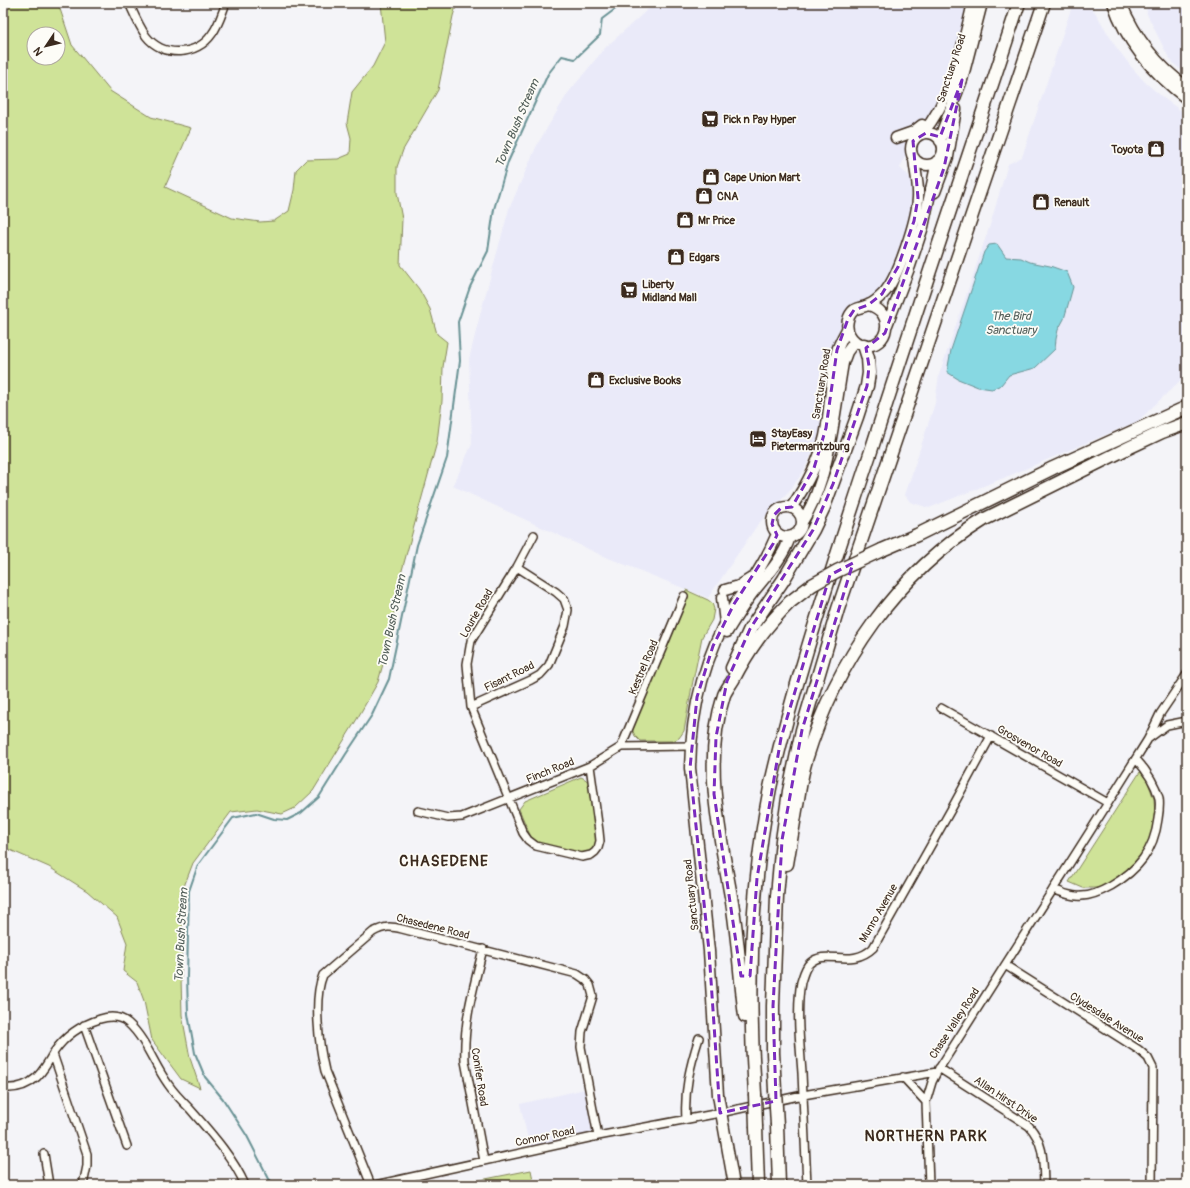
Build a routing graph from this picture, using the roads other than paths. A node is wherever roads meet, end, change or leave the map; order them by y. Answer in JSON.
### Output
{"nodes":[{"id":1,"x":129,"y":3,"type":"edge"},
{"id":2,"x":226,"y":3,"type":"edge"},
{"id":3,"x":973,"y":3,"type":"edge"},
{"id":4,"x":982,"y":3,"type":"edge"},
{"id":5,"x":1019,"y":3,"type":"edge"},
{"id":6,"x":1044,"y":3,"type":"edge"},
{"id":7,"x":1113,"y":3,"type":"edge"},
{"id":8,"x":1121,"y":3,"type":"edge"},
{"id":9,"x":962,"y":80,"type":"junction"},
{"id":10,"x":1187,"y":87,"type":"edge"},
{"id":11,"x":944,"y":98,"type":"junction"},
{"id":12,"x":1187,"y":99,"type":"edge"},
{"id":13,"x":922,"y":134,"type":"junction"},
{"id":14,"x":896,"y":138,"type":"dead end"},
{"id":15,"x":940,"y":141,"type":"junction"},
{"id":16,"x":914,"y":158,"type":"junction"},
{"id":17,"x":937,"y":161,"type":"junction"},
{"id":18,"x":925,"y":217,"type":"junction"},
{"id":19,"x":868,"y":305,"type":"junction"},
{"id":20,"x":887,"y":325,"type":"junction"},
{"id":21,"x":847,"y":328,"type":"junction"},
{"id":22,"x":859,"y":343,"type":"junction"},
{"id":23,"x":1187,"y":402,"type":"edge"},
{"id":24,"x":1187,"y":407,"type":"edge"},
{"id":25,"x":1162,"y":418,"type":"junction"},
{"id":26,"x":1184,"y":426,"type":"edge"},
{"id":27,"x":791,"y":508,"type":"junction"},
{"id":28,"x":802,"y":522,"type":"junction"},
{"id":29,"x":777,"y":534,"type":"junction"},
{"id":30,"x":534,"y":535,"type":"dead end"},
{"id":31,"x":790,"y":537,"type":"junction"},
{"id":32,"x":517,"y":567,"type":"junction"},
{"id":33,"x":754,"y":577,"type":"junction"},
{"id":34,"x":684,"y":596,"type":"dead end"},
{"id":35,"x":725,"y":625,"type":"junction"},
{"id":36,"x":1187,"y":674,"type":"edge"},
{"id":37,"x":704,"y":676,"type":"junction"},
{"id":38,"x":724,"y":694,"type":"junction"},
{"id":39,"x":471,"y":707,"type":"junction"},
{"id":40,"x":941,"y":708,"type":"dead end"},
{"id":41,"x":1187,"y":721,"type":"edge"},
{"id":42,"x":991,"y":736,"type":"junction"},
{"id":43,"x":1148,"y":739,"type":"junction"},
{"id":44,"x":690,"y":746,"type":"junction"},
{"id":45,"x":621,"y":747,"type":"junction"},
{"id":46,"x":1136,"y":759,"type":"junction"},
{"id":47,"x":590,"y":766,"type":"junction"},
{"id":48,"x":509,"y":798,"type":"junction"},
{"id":49,"x":1108,"y":803,"type":"junction"},
{"id":50,"x":418,"y":811,"type":"dead end"},
{"id":51,"x":1053,"y":889,"type":"junction"},
{"id":52,"x":778,"y":896,"type":"junction"},
{"id":53,"x":483,"y":949,"type":"junction"},
{"id":54,"x":1005,"y":965,"type":"junction"},
{"id":55,"x":84,"y":1025,"type":"junction"},
{"id":56,"x":699,"y":1038,"type":"dead end"},
{"id":57,"x":53,"y":1054,"type":"junction"},
{"id":58,"x":938,"y":1070,"type":"junction"},
{"id":59,"x":753,"y":1074,"type":"junction"},
{"id":60,"x":903,"y":1077,"type":"junction"},
{"id":61,"x":3,"y":1088,"type":"edge"},
{"id":62,"x":803,"y":1095,"type":"junction"},
{"id":63,"x":926,"y":1102,"type":"junction"},
{"id":64,"x":720,"y":1113,"type":"junction"},
{"id":65,"x":686,"y":1119,"type":"junction"},
{"id":66,"x":598,"y":1136,"type":"junction"},
{"id":67,"x":127,"y":1146,"type":"dead end"},
{"id":68,"x":44,"y":1154,"type":"dead end"},
{"id":69,"x":484,"y":1161,"type":"junction"},
{"id":70,"x":49,"y":1185,"type":"edge"},
{"id":71,"x":83,"y":1185,"type":"edge"},
{"id":72,"x":245,"y":1185,"type":"edge"},
{"id":73,"x":371,"y":1185,"type":"edge"},
{"id":74,"x":375,"y":1185,"type":"edge"},
{"id":75,"x":734,"y":1185,"type":"edge"},
{"id":76,"x":758,"y":1185,"type":"edge"},
{"id":77,"x":779,"y":1185,"type":"edge"},
{"id":78,"x":807,"y":1185,"type":"edge"},
{"id":79,"x":928,"y":1185,"type":"edge"},
{"id":80,"x":1044,"y":1185,"type":"edge"},
{"id":81,"x":1152,"y":1185,"type":"edge"}],
"edges":[{"from":1,"to":2,"type":"street"},
{"from":3,"to":11,"type":"street","name":"Sanctuary Road"},
{"from":4,"to":9,"type":"street","name":"Sanctuary Road"},
{"from":5,"to":59,"type":"highway"},
{"from":6,"to":52,"type":"highway"},
{"from":7,"to":12,"type":"street"},
{"from":8,"to":10,"type":"street"},
{"from":9,"to":15,"type":"street","name":"Sanctuary Road"},
{"from":9,"to":18,"type":"street"},
{"from":11,"to":13,"type":"street","name":"Sanctuary Road"},
{"from":11,"to":14,"type":"street"},
{"from":13,"to":15,"type":"street"},
{"from":13,"to":16,"type":"street"},
{"from":15,"to":17,"type":"street"},
{"from":16,"to":17,"type":"street"},
{"from":16,"to":19,"type":"street"},
{"from":17,"to":18,"type":"street"},
{"from":18,"to":20,"type":"street"},
{"from":19,"to":20,"type":"street"},
{"from":19,"to":21,"type":"street"},
{"from":20,"to":22,"type":"street"},
{"from":21,"to":22,"type":"street"},
{"from":21,"to":27,"type":"street","name":"Sanctuary Road"},
{"from":22,"to":28,"type":"street","name":"Sanctuary Road"},
{"from":22,"to":38,"type":"highway"},
{"from":23,"to":25,"type":"highway"},
{"from":24,"to":25,"type":"highway"},
{"from":25,"to":38,"type":"highway","bridge":true},
{"from":26,"to":52,"type":"highway"},
{"from":27,"to":28,"type":"street"},
{"from":27,"to":29,"type":"street"},
{"from":28,"to":31,"type":"street"},
{"from":29,"to":31,"type":"street"},
{"from":29,"to":33,"type":"street","name":"Sanctuary Road"},
{"from":30,"to":32,"type":"street","name":"Lourie Road"},
{"from":31,"to":37,"type":"street","name":"Sanctuary Road"},
{"from":32,"to":39,"type":"street","name":"Lourie Road"},
{"from":32,"to":39,"type":"street","name":"Fisant Road"},
{"from":33,"to":35,"type":"street","name":"Sanctuary Road"},
{"from":33,"to":35,"type":"street"},
{"from":34,"to":45,"type":"street","name":"Kestrel Road"},
{"from":35,"to":37,"type":"street","name":"Sanctuary Road"},
{"from":36,"to":43,"type":"street","name":"Chase Valley Road"},
{"from":37,"to":44,"type":"street","name":"Sanctuary Road"},
{"from":38,"to":59,"type":"highway"},
{"from":39,"to":48,"type":"street","name":"Lourie Road"},
{"from":40,"to":42,"type":"street","name":"Grosvenor Road"},
{"from":41,"to":43,"type":"street","name":"Chase Valley Road"},
{"from":42,"to":49,"type":"street","name":"Grosvenor Road"},
{"from":42,"to":62,"type":"street","name":"Munro Avenue"},
{"from":43,"to":46,"type":"street","name":"Chase Valley Road"},
{"from":44,"to":45,"type":"street"},
{"from":44,"to":64,"type":"street","name":"Sanctuary Road"},
{"from":45,"to":47,"type":"street","name":"Finch Road"},
{"from":46,"to":49,"type":"street","name":"Chase Valley Road"},
{"from":46,"to":51,"type":"street"},
{"from":47,"to":48,"type":"street","name":"Finch Road"},
{"from":47,"to":48,"type":"street","name":"Lourie Road"},
{"from":48,"to":50,"type":"street","name":"Finch Road"},
{"from":49,"to":51,"type":"street","name":"Chase Valley Road"},
{"from":51,"to":54,"type":"street","name":"Chase Valley Road"},
{"from":52,"to":77,"type":"highway","bridge":true},
{"from":53,"to":66,"type":"street","name":"Chasedene Road"},
{"from":53,"to":69,"type":"street","name":"Conifer Road"},
{"from":53,"to":73,"type":"street","name":"Chasedene Road"},
{"from":54,"to":58,"type":"street","name":"Chase Valley Road"},
{"from":54,"to":81,"type":"street","name":"Clydesdale Avenue"},
{"from":55,"to":57,"type":"street"},
{"from":55,"to":67,"type":"street"},
{"from":55,"to":72,"type":"street"},
{"from":56,"to":65,"type":"street"},
{"from":57,"to":61,"type":"street"},
{"from":57,"to":71,"type":"street"},
{"from":58,"to":60,"type":"street","name":"Chase Valley Road"},
{"from":58,"to":63,"type":"street"},
{"from":58,"to":80,"type":"street","name":"Allan Hirst Drive"},
{"from":59,"to":76,"type":"highway","bridge":true},
{"from":60,"to":62,"type":"street","name":"Chase Valley Road"},
{"from":60,"to":63,"type":"street"},
{"from":62,"to":64,"type":"street","name":"Chase Valley Road"},
{"from":62,"to":78,"type":"street","name":"Munro Avenue"},
{"from":63,"to":79,"type":"street"},
{"from":64,"to":65,"type":"street","name":"Connor Road"},
{"from":64,"to":75,"type":"street"},
{"from":65,"to":66,"type":"street","name":"Connor Road"},
{"from":66,"to":69,"type":"street","name":"Connor Road"},
{"from":68,"to":70,"type":"street"},
{"from":69,"to":74,"type":"street","name":"Connor Road"}]}
